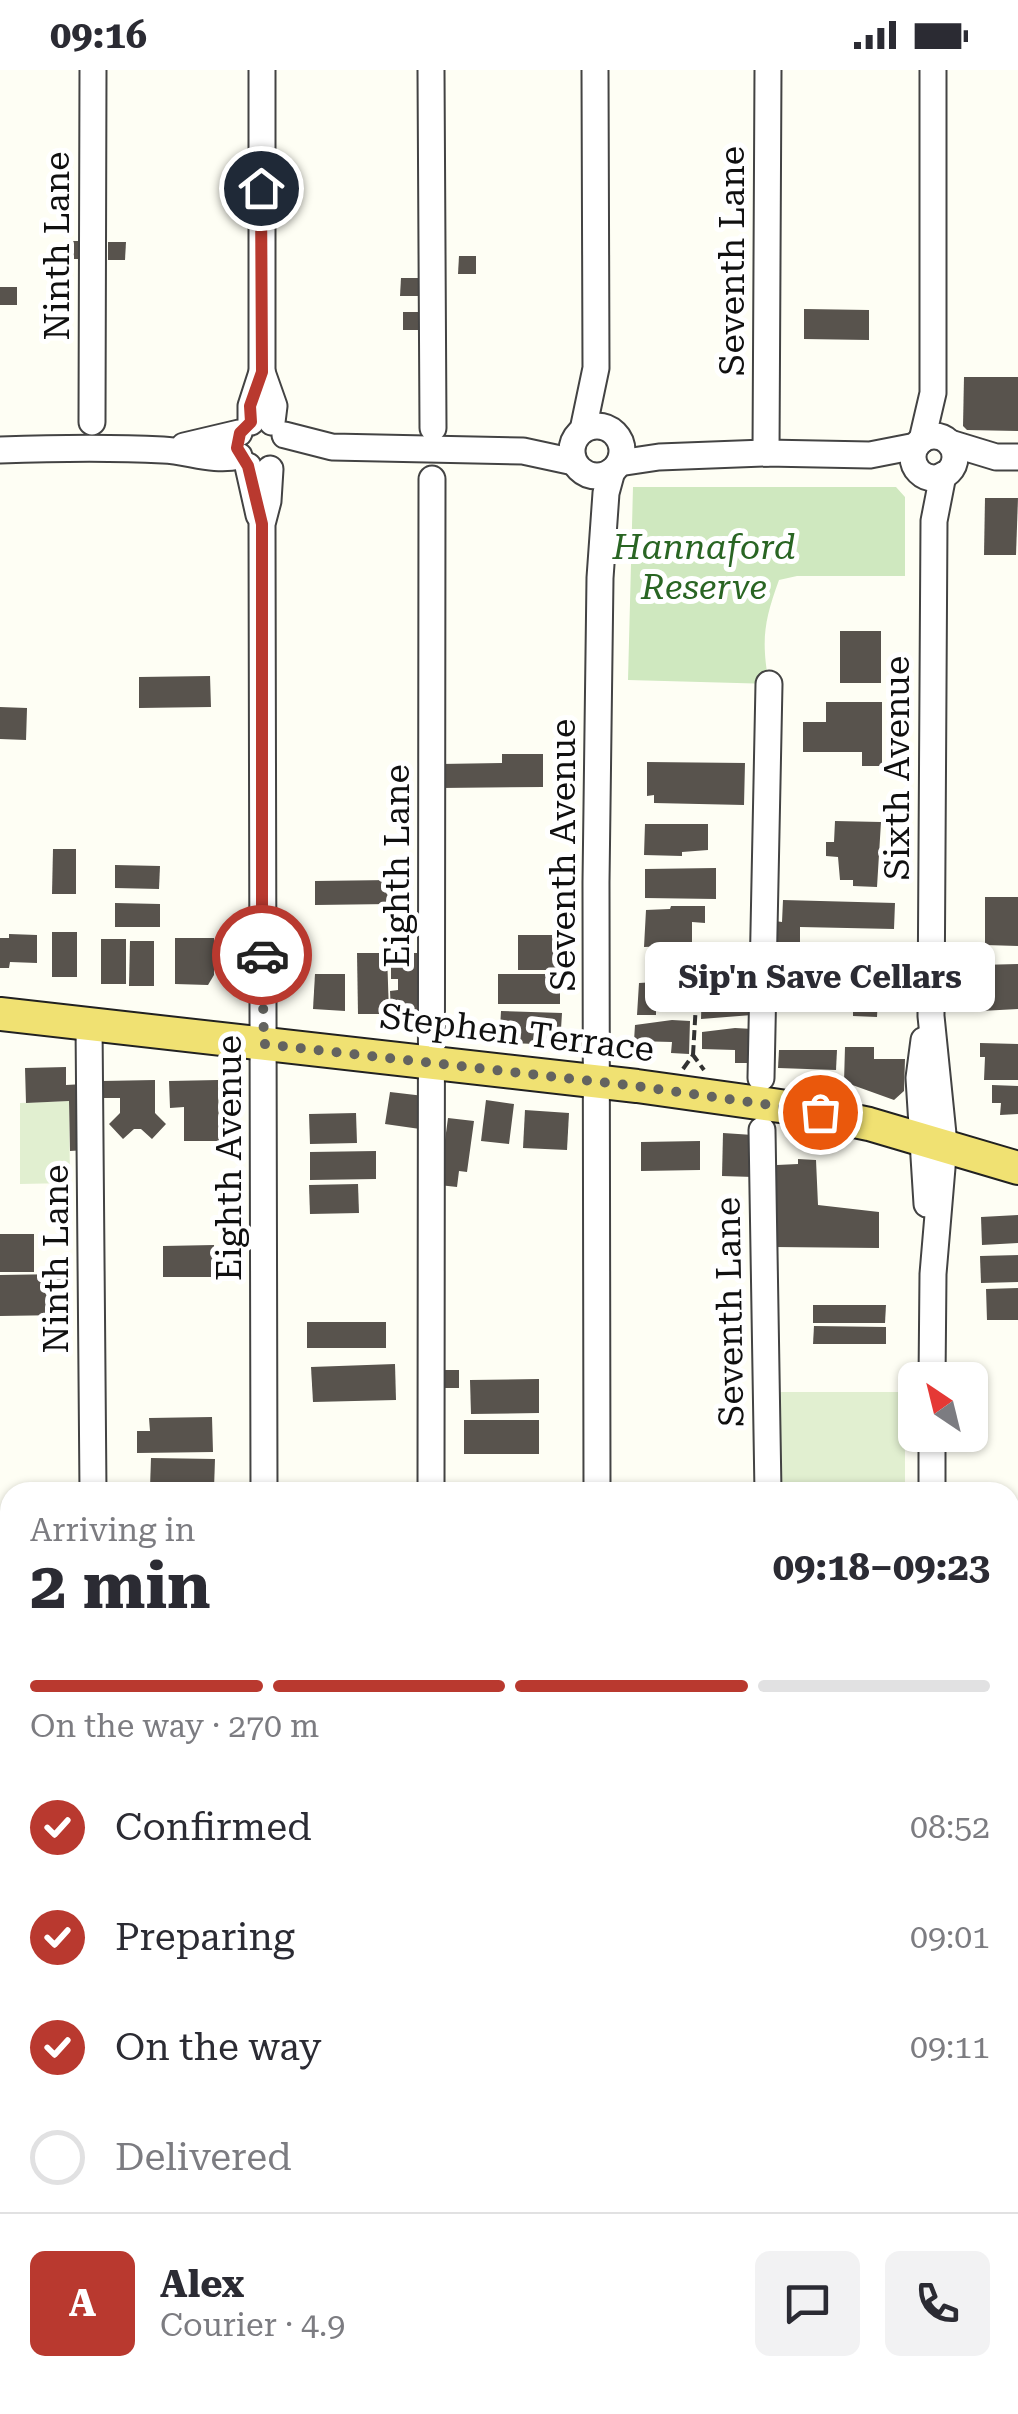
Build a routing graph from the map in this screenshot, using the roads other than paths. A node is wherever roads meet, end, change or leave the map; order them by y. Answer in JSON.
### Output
{"nodes":[{"id":1,"x":93,"y":70,"type":"edge"},
{"id":2,"x":262,"y":70,"type":"edge"},
{"id":3,"x":431,"y":70,"type":"edge"},
{"id":4,"x":595,"y":70,"type":"edge"},
{"id":5,"x":768,"y":70,"type":"edge"},
{"id":6,"x":932,"y":70,"type":"edge"},
{"id":7,"x":596,"y":368,"type":"junction"},
{"id":8,"x":92,"y":422,"type":"dead end"},
{"id":9,"x":433,"y":428,"type":"dead end"},
{"id":10,"x":0,"y":442,"type":"edge"},
{"id":11,"x":261,"y":446,"type":"junction"},
{"id":12,"x":43,"y":448,"type":"junction"},
{"id":13,"x":0,"y":450,"type":"edge"},
{"id":14,"x":578,"y":450,"type":"junction"},
{"id":15,"x":615,"y":451,"type":"junction"},
{"id":16,"x":766,"y":453,"type":"junction"},
{"id":17,"x":933,"y":457,"type":"junction"},
{"id":18,"x":1007,"y":457,"type":"edge"},
{"id":19,"x":432,"y":479,"type":"dead end"},
{"id":20,"x":600,"y":578,"type":"junction"},
{"id":21,"x":769,"y":684,"type":"dead end"},
{"id":22,"x":0,"y":1014,"type":"edge"},
{"id":23,"x":89,"y":1024,"type":"junction"},
{"id":24,"x":264,"y":1044,"type":"junction"},
{"id":25,"x":431,"y":1064,"type":"junction"},
{"id":26,"x":762,"y":1078,"type":"dead end"},
{"id":27,"x":597,"y":1083,"type":"junction"},
{"id":28,"x":762,"y":1130,"type":"dead end"},
{"id":29,"x":933,"y":1141,"type":"junction"},
{"id":30,"x":1018,"y":1168,"type":"edge"},
{"id":31,"x":932,"y":1362,"type":"edge"},
{"id":32,"x":932,"y":1452,"type":"edge"},
{"id":33,"x":92,"y":1482,"type":"edge"},
{"id":34,"x":264,"y":1482,"type":"edge"},
{"id":35,"x":431,"y":1482,"type":"edge"},
{"id":36,"x":596,"y":1482,"type":"edge"},
{"id":37,"x":768,"y":1482,"type":"edge"},
{"id":38,"x":932,"y":1482,"type":"edge"}],
"edges":[{"from":1,"to":8,"type":"street","name":"Ninth Lane"},
{"from":2,"to":11,"type":"street","name":"Eighth Avenue"},
{"from":3,"to":9,"type":"street"},
{"from":4,"to":7,"type":"street","name":"Seventh Avenue"},
{"from":5,"to":16,"type":"street","name":"Seventh Lane"},
{"from":6,"to":17,"type":"street","name":"Sixth Avenue"},
{"from":7,"to":14,"type":"street","name":"Seventh Avenue"},
{"from":7,"to":15,"type":"street","name":"Seventh Avenue"},
{"from":10,"to":12,"type":"street"},
{"from":11,"to":12,"type":"street"},
{"from":11,"to":14,"type":"street"},
{"from":11,"to":24,"type":"street","name":"Eighth Avenue"},
{"from":12,"to":13,"type":"street"},
{"from":14,"to":15,"type":"street"},
{"from":14,"to":15,"type":"street"},
{"from":14,"to":20,"type":"street","name":"Seventh Avenue"},
{"from":15,"to":16,"type":"street"},
{"from":15,"to":20,"type":"street","name":"Seventh Avenue"},
{"from":16,"to":17,"type":"street"},
{"from":17,"to":18,"type":"street"},
{"from":17,"to":29,"type":"street","name":"Sixth Avenue"},
{"from":19,"to":25,"type":"street","name":"Eighth Lane"},
{"from":20,"to":27,"type":"street","name":"Seventh Avenue"},
{"from":21,"to":26,"type":"street"},
{"from":22,"to":23,"type":"main road","name":"Stephen Terrace"},
{"from":23,"to":24,"type":"main road","name":"Stephen Terrace"},
{"from":23,"to":33,"type":"street","name":"Ninth Lane"},
{"from":24,"to":25,"type":"main road","name":"Stephen Terrace"},
{"from":24,"to":34,"type":"street","name":"Eighth Avenue"},
{"from":25,"to":27,"type":"main road","name":"Stephen Terrace"},
{"from":25,"to":35,"type":"street","name":"Eighth Lane"},
{"from":27,"to":29,"type":"main road","name":"Stephen Terrace"},
{"from":27,"to":36,"type":"street","name":"Seventh Avenue"},
{"from":28,"to":37,"type":"street","name":"Seventh Lane"},
{"from":29,"to":30,"type":"main road","name":"Stephen Terrace"},
{"from":29,"to":31,"type":"street","name":"Sixth Avenue"},
{"from":32,"to":38,"type":"street"}]}
